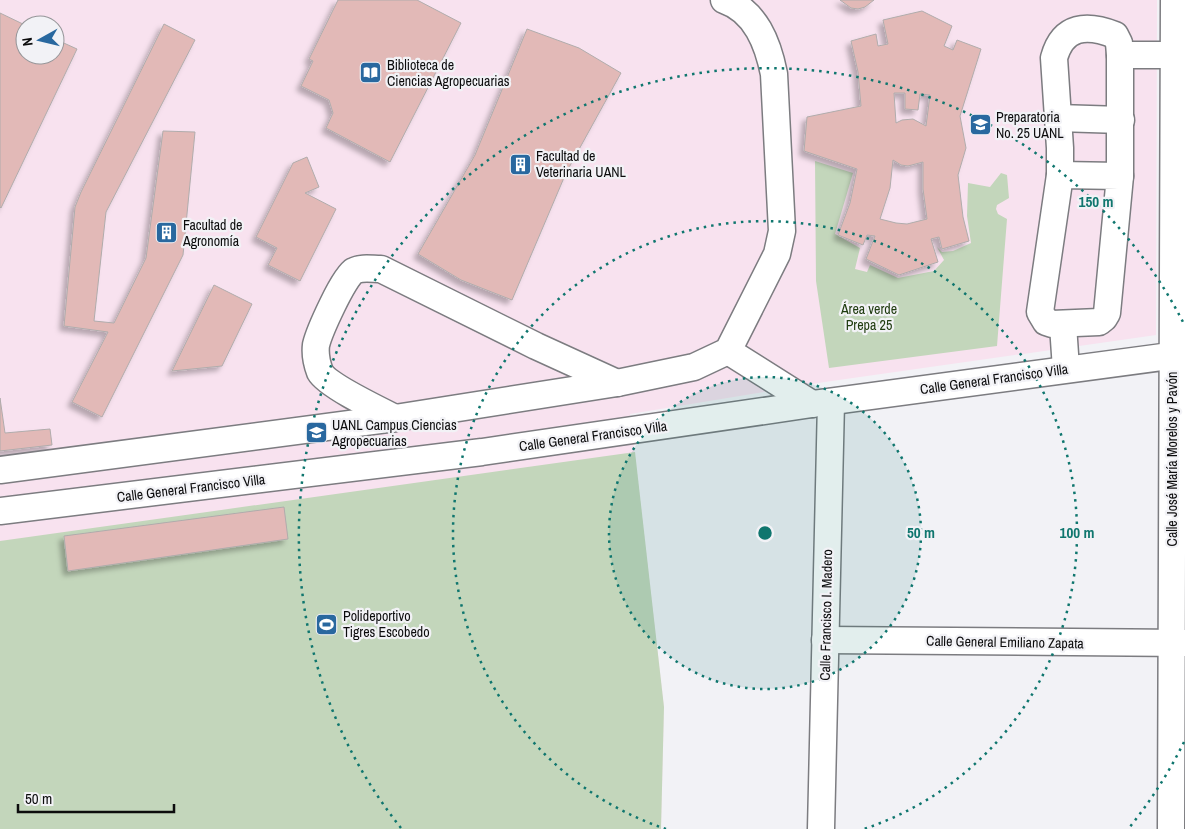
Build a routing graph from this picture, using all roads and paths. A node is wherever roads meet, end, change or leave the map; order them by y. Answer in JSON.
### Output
{"nodes":[{"id":1,"x":724,"y":0,"type":"edge"},
{"id":2,"x":755,"y":7,"type":"edge"},
{"id":3,"x":1178,"y":16,"type":"edge"},
{"id":4,"x":1120,"y":55,"type":"junction"},
{"id":5,"x":1174,"y":55,"type":"junction"},
{"id":6,"x":1058,"y":118,"type":"junction"},
{"id":7,"x":1121,"y":120,"type":"junction"},
{"id":8,"x":1121,"y":163,"type":"junction"},
{"id":9,"x":1060,"y":175,"type":"junction"},
{"id":10,"x":1064,"y":325,"type":"junction"},
{"id":11,"x":728,"y":351,"type":"junction"},
{"id":12,"x":1179,"y":355,"type":"edge"},
{"id":13,"x":1066,"y":369,"type":"junction"},
{"id":14,"x":617,"y":383,"type":"junction"},
{"id":15,"x":822,"y":403,"type":"junction"},
{"id":16,"x":394,"y":418,"type":"junction"},
{"id":17,"x":0,"y":470,"type":"edge"},
{"id":18,"x":0,"y":511,"type":"edge"},
{"id":19,"x":825,"y":640,"type":"junction"},
{"id":20,"x":1178,"y":643,"type":"edge"},
{"id":21,"x":821,"y":829,"type":"edge"},
{"id":22,"x":1171,"y":829,"type":"edge"}],
"edges":[{"from":1,"to":2,"type":"street"},
{"from":2,"to":11,"type":"street"},
{"from":3,"to":5,"type":"street","name":"Calle José María Morelos y Pavón"},
{"from":4,"to":5,"type":"street"},
{"from":4,"to":6,"type":"street"},
{"from":4,"to":7,"type":"street"},
{"from":5,"to":12,"type":"street","name":"Calle José María Morelos y Pavón"},
{"from":6,"to":7,"type":"street"},
{"from":6,"to":9,"type":"street"},
{"from":7,"to":8,"type":"street"},
{"from":8,"to":9,"type":"street"},
{"from":8,"to":10,"type":"street"},
{"from":9,"to":10,"type":"street"},
{"from":10,"to":13,"type":"street"},
{"from":11,"to":14,"type":"street"},
{"from":11,"to":15,"type":"street"},
{"from":12,"to":13,"type":"street","name":"Calle General Francisco Villa"},
{"from":12,"to":20,"type":"street","name":"Calle José María Morelos y Pavón"},
{"from":13,"to":15,"type":"street","name":"Calle General Francisco Villa"},
{"from":14,"to":16,"type":"street"},
{"from":14,"to":16,"type":"street"},
{"from":15,"to":18,"type":"street","name":"Calle General Francisco Villa"},
{"from":15,"to":19,"type":"street","name":"Calle Francisco I. Madero"},
{"from":16,"to":17,"type":"street"},
{"from":19,"to":20,"type":"street","name":"Calle General Emiliano Zapata"},
{"from":19,"to":21,"type":"street","name":"Calle Francisco I. Madero"},
{"from":20,"to":22,"type":"street","name":"Calle José María Morelos y Pavón"}]}
